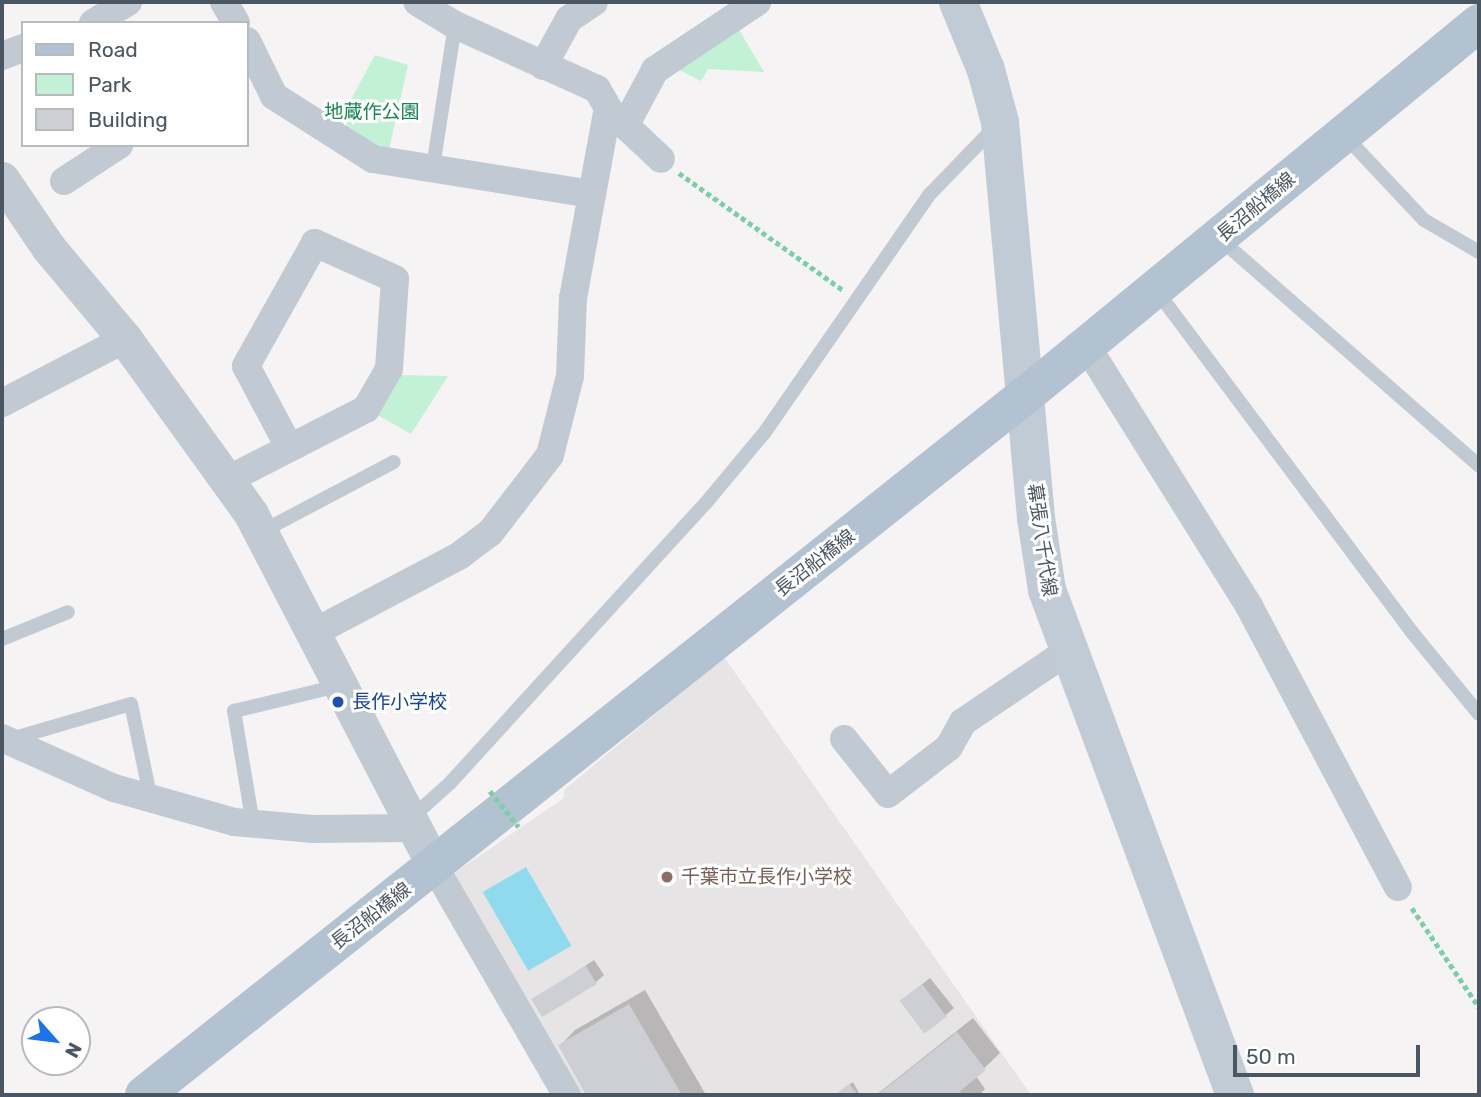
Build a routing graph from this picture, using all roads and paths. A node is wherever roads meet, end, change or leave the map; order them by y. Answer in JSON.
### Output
{"nodes":[{"id":1,"x":128,"y":2,"type":"edge"},
{"id":2,"x":224,"y":2,"type":"edge"},
{"id":3,"x":416,"y":2,"type":"edge"},
{"id":4,"x":594,"y":2,"type":"edge"},
{"id":5,"x":757,"y":2,"type":"edge"},
{"id":6,"x":958,"y":2,"type":"edge"},
{"id":7,"x":101,"y":21,"type":"edge"},
{"id":8,"x":235,"y":21,"type":"edge"},
{"id":9,"x":1479,"y":23,"type":"edge"},
{"id":10,"x":455,"y":25,"type":"junction"},
{"id":11,"x":21,"y":49,"type":"edge"},
{"id":12,"x":249,"y":51,"type":"edge"},
{"id":13,"x":2,"y":56,"type":"edge"},
{"id":14,"x":543,"y":66,"type":"junction"},
{"id":15,"x":616,"y":117,"type":"junction"},
{"id":16,"x":1000,"y":122,"type":"junction"},
{"id":17,"x":1344,"y":135,"type":"junction"},
{"id":18,"x":116,"y":147,"type":"edge"},
{"id":19,"x":661,"y":159,"type":"joint"},
{"id":20,"x":433,"y":167,"type":"junction"},
{"id":21,"x":2,"y":179,"type":"edge"},
{"id":22,"x":64,"y":181,"type":"dead end"},
{"id":23,"x":592,"y":194,"type":"junction"},
{"id":24,"x":1219,"y":238,"type":"junction"},
{"id":25,"x":1479,"y":252,"type":"edge"},
{"id":26,"x":1156,"y":289,"type":"junction"},
{"id":27,"x":858,"y":301,"type":"junction"},
{"id":28,"x":125,"y":339,"type":"junction"},
{"id":29,"x":1086,"y":345,"type":"junction"},
{"id":30,"x":1027,"y":394,"type":"junction"},
{"id":31,"x":2,"y":403,"type":"edge"},
{"id":32,"x":288,"y":445,"type":"junction"},
{"id":33,"x":394,"y":462,"type":"dead end"},
{"id":34,"x":1479,"y":466,"type":"edge"},
{"id":35,"x":229,"y":479,"type":"junction"},
{"id":36,"x":260,"y":532,"type":"junction"},
{"id":37,"x":68,"y":612,"type":"dead end"},
{"id":38,"x":311,"y":635,"type":"junction"},
{"id":39,"x":2,"y":639,"type":"edge"},
{"id":40,"x":1068,"y":651,"type":"junction"},
{"id":41,"x":338,"y":686,"type":"junction"},
{"id":42,"x":1479,"y":714,"type":"edge"},
{"id":43,"x":4,"y":739,"type":"edge"},
{"id":44,"x":844,"y":739,"type":"dead end"},
{"id":45,"x":490,"y":791,"type":"dead end"},
{"id":46,"x":151,"y":800,"type":"junction"},
{"id":47,"x":253,"y":824,"type":"junction"},
{"id":48,"x":411,"y":824,"type":"junction"},
{"id":49,"x":519,"y":827,"type":"dead end"},
{"id":50,"x":434,"y":866,"type":"junction"},
{"id":51,"x":1398,"y":887,"type":"joint"},
{"id":52,"x":1479,"y":1007,"type":"edge"},
{"id":53,"x":144,"y":1095,"type":"edge"},
{"id":54,"x":567,"y":1095,"type":"edge"},
{"id":55,"x":1236,"y":1095,"type":"edge"}],
"edges":[{"from":1,"to":7,"type":"street"},
{"from":2,"to":8,"type":"street"},
{"from":3,"to":10,"type":"street"},
{"from":4,"to":14,"type":"street"},
{"from":5,"to":15,"type":"street"},
{"from":6,"to":16,"type":"main road","name":"幕張八千代線"},
{"from":9,"to":17,"type":"main road","name":"長沼船橋線"},
{"from":10,"to":14,"type":"street"},
{"from":10,"to":20,"type":"lane"},
{"from":11,"to":13,"type":"street"},
{"from":12,"to":20,"type":"street"},
{"from":14,"to":15,"type":"street"},
{"from":15,"to":19,"type":"street"},
{"from":15,"to":23,"type":"street"},
{"from":16,"to":27,"type":"lane"},
{"from":16,"to":30,"type":"main road","name":"幕張八千代線"},
{"from":17,"to":24,"type":"main road","name":"長沼船橋線"},
{"from":17,"to":25,"type":"lane"},
{"from":18,"to":22,"type":"street"},
{"from":19,"to":27,"type":"path"},
{"from":20,"to":23,"type":"street"},
{"from":21,"to":28,"type":"street"},
{"from":23,"to":38,"type":"street"},
{"from":24,"to":26,"type":"main road","name":"長沼船橋線"},
{"from":24,"to":34,"type":"lane"},
{"from":26,"to":29,"type":"main road","name":"長沼船橋線"},
{"from":26,"to":42,"type":"lane"},
{"from":27,"to":48,"type":"lane"},
{"from":28,"to":31,"type":"street"},
{"from":28,"to":35,"type":"street"},
{"from":29,"to":30,"type":"main road","name":"長沼船橋線"},
{"from":29,"to":51,"type":"street"},
{"from":30,"to":40,"type":"main road","name":"幕張八千代線"},
{"from":30,"to":50,"type":"main road","name":"長沼船橋線"},
{"from":32,"to":32,"type":"street"},
{"from":32,"to":35,"type":"street"},
{"from":33,"to":36,"type":"lane"},
{"from":35,"to":36,"type":"street"},
{"from":36,"to":38,"type":"street"},
{"from":37,"to":39,"type":"lane"},
{"from":38,"to":41,"type":"street"},
{"from":40,"to":44,"type":"street"},
{"from":40,"to":55,"type":"main road","name":"幕張八千代線"},
{"from":41,"to":47,"type":"lane"},
{"from":41,"to":48,"type":"street"},
{"from":43,"to":46,"type":"street"},
{"from":43,"to":46,"type":"lane"},
{"from":45,"to":49,"type":"path","bridge":true},
{"from":46,"to":47,"type":"street"},
{"from":47,"to":48,"type":"street"},
{"from":48,"to":50,"type":"street"},
{"from":50,"to":53,"type":"main road","name":"長沼船橋線"},
{"from":50,"to":54,"type":"street"},
{"from":51,"to":52,"type":"path"}]}
